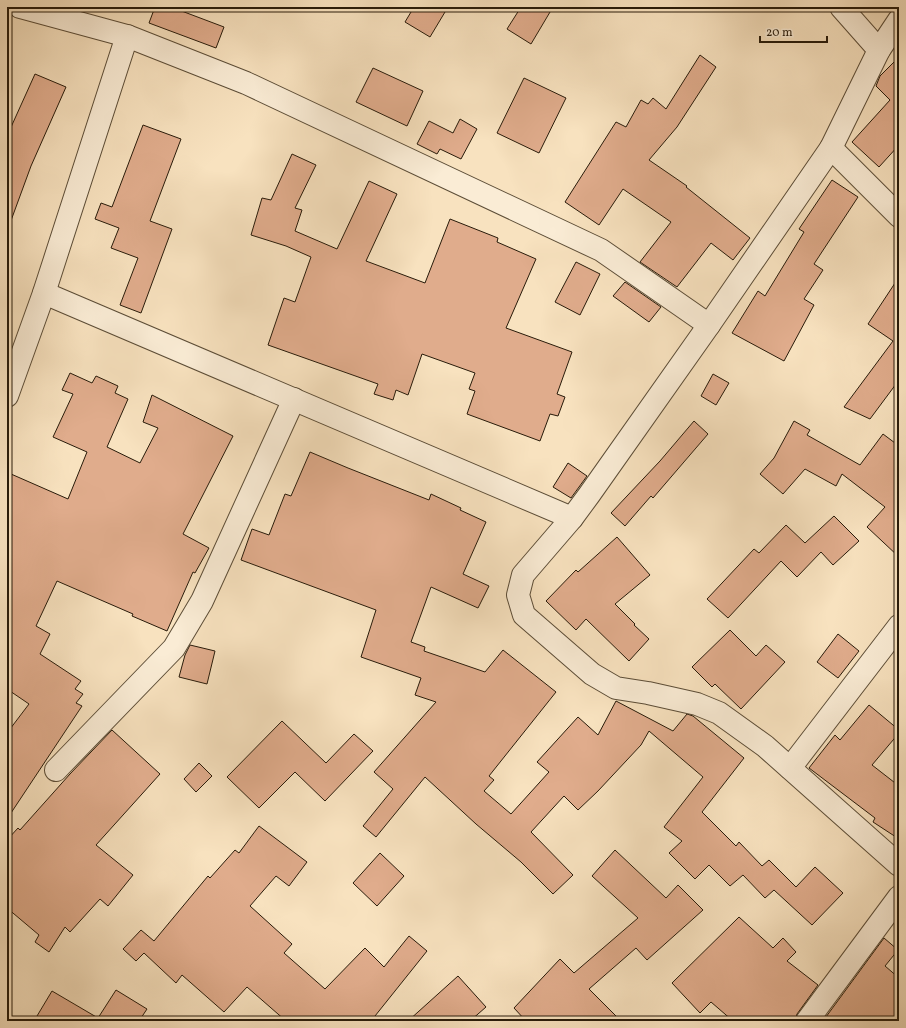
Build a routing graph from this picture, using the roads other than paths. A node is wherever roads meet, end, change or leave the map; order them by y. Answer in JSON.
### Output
{"nodes":[{"id":1,"x":20,"y":7,"type":"edge"},
{"id":2,"x":841,"y":7,"type":"edge"},
{"id":3,"x":899,"y":20,"type":"edge"},
{"id":4,"x":127,"y":36,"type":"junction"},
{"id":5,"x":879,"y":50,"type":"junction"},
{"id":6,"x":831,"y":148,"type":"junction"},
{"id":7,"x":899,"y":216,"type":"edge"},
{"id":8,"x":44,"y":293,"type":"junction"},
{"id":9,"x":709,"y":325,"type":"junction"},
{"id":10,"x":7,"y":396,"type":"edge"},
{"id":11,"x":294,"y":399,"type":"junction"},
{"id":12,"x":572,"y":518,"type":"junction"},
{"id":13,"x":899,"y":626,"type":"edge"},
{"id":14,"x":790,"y":768,"type":"junction"},
{"id":15,"x":56,"y":770,"type":"dead end"},
{"id":16,"x":899,"y":865,"type":"edge"},
{"id":17,"x":899,"y":897,"type":"edge"},
{"id":18,"x":807,"y":1021,"type":"edge"}],
"edges":[{"from":1,"to":4,"type":"street"},
{"from":2,"to":5,"type":"street"},
{"from":3,"to":5,"type":"street"},
{"from":4,"to":8,"type":"street"},
{"from":4,"to":9,"type":"street"},
{"from":5,"to":6,"type":"street"},
{"from":6,"to":7,"type":"street"},
{"from":6,"to":9,"type":"street"},
{"from":8,"to":10,"type":"street"},
{"from":8,"to":11,"type":"street"},
{"from":9,"to":12,"type":"street"},
{"from":11,"to":12,"type":"street"},
{"from":11,"to":15,"type":"street"},
{"from":12,"to":14,"type":"street"},
{"from":13,"to":14,"type":"street"},
{"from":14,"to":16,"type":"street"},
{"from":17,"to":18,"type":"street"}]}
